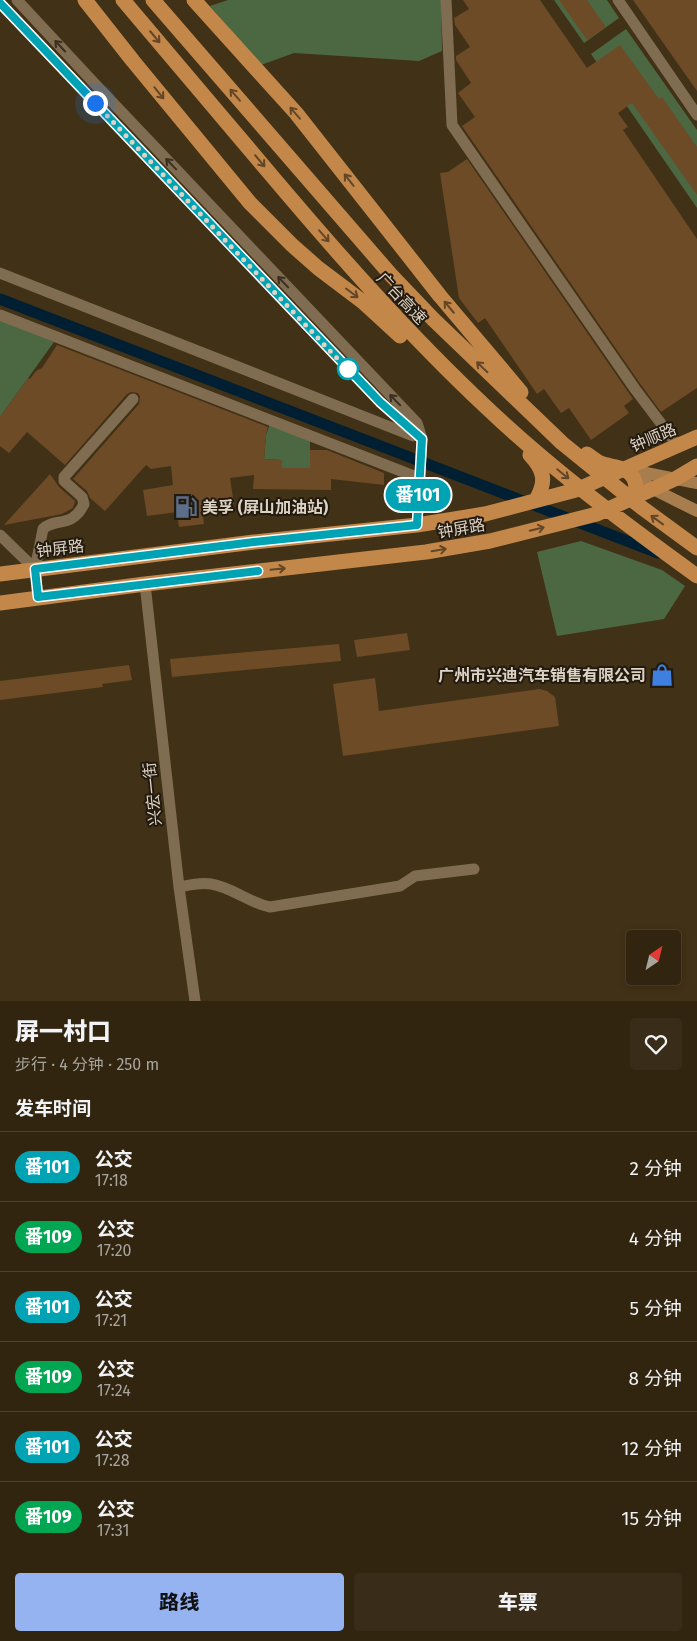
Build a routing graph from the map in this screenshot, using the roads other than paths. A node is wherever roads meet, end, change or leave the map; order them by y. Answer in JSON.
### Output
{"nodes":[{"id":1,"x":17,"y":0,"type":"edge"},
{"id":2,"x":85,"y":0,"type":"edge"},
{"id":3,"x":123,"y":0,"type":"edge"},
{"id":4,"x":153,"y":0,"type":"edge"},
{"id":5,"x":194,"y":0,"type":"edge"},
{"id":6,"x":446,"y":0,"type":"edge"},
{"id":7,"x":618,"y":0,"type":"edge"},
{"id":8,"x":0,"y":3,"type":"edge"},
{"id":9,"x":697,"y":115,"type":"edge"},
{"id":10,"x":0,"y":273,"type":"edge"},
{"id":11,"x":0,"y":315,"type":"edge"},
{"id":12,"x":133,"y":399,"type":"dead end"},
{"id":13,"x":697,"y":437,"type":"edge"},
{"id":14,"x":422,"y":439,"type":"junction"},
{"id":15,"x":678,"y":446,"type":"junction"},
{"id":16,"x":697,"y":466,"type":"edge"},
{"id":17,"x":623,"y":469,"type":"junction"},
{"id":18,"x":419,"y":473,"type":"junction"},
{"id":19,"x":675,"y":478,"type":"junction"},
{"id":20,"x":697,"y":483,"type":"edge"},
{"id":21,"x":653,"y":489,"type":"junction"},
{"id":22,"x":632,"y":498,"type":"junction"},
{"id":23,"x":536,"y":500,"type":"junction"},
{"id":24,"x":697,"y":511,"type":"edge"},
{"id":25,"x":417,"y":525,"type":"junction"},
{"id":26,"x":0,"y":535,"type":"edge"},
{"id":27,"x":697,"y":548,"type":"edge"},
{"id":28,"x":35,"y":569,"type":"junction"},
{"id":29,"x":0,"y":574,"type":"edge"},
{"id":30,"x":697,"y":576,"type":"edge"},
{"id":31,"x":145,"y":584,"type":"junction"},
{"id":32,"x":38,"y":597,"type":"junction"},
{"id":33,"x":0,"y":603,"type":"edge"},
{"id":34,"x":474,"y":869,"type":"dead end"},
{"id":35,"x":179,"y":886,"type":"junction"},
{"id":36,"x":195,"y":1001,"type":"edge"}],
"edges":[{"from":14,"to":1,"type":"street","one_way":true},
{"from":2,"to":23,"type":"highway","one_way":true},
{"from":3,"to":30,"type":"highway","name":"广台高速","one_way":true},
{"from":27,"to":4,"type":"highway","name":"广台高速","one_way":true},
{"from":17,"to":5,"type":"highway","one_way":true},
{"from":6,"to":15,"type":"street"},
{"from":7,"to":9,"type":"street"},
{"from":8,"to":14,"type":"street"},
{"from":10,"to":14,"type":"street"},
{"from":11,"to":18,"type":"street"},
{"from":12,"to":28,"type":"street"},
{"from":13,"to":15,"type":"highway","name":"钟顺路"},
{"from":14,"to":18,"type":"street"},
{"from":15,"to":17,"type":"highway","name":"钟顺路"},
{"from":16,"to":19,"type":"highway"},
{"from":17,"to":19,"type":"main road"},
{"from":17,"to":21,"type":"main road"},
{"from":17,"to":22,"type":"highway"},
{"from":17,"to":23,"type":"highway","name":"钟屏路"},
{"from":18,"to":25,"type":"street"},
{"from":19,"to":20,"type":"main road"},
{"from":19,"to":21,"type":"highway"},
{"from":21,"to":22,"type":"highway","name":"钟屏路"},
{"from":21,"to":24,"type":"main road"},
{"from":31,"to":22,"type":"highway","name":"钟屏路","one_way":true},
{"from":23,"to":25,"type":"highway","name":"钟屏路"},
{"from":25,"to":28,"type":"highway","name":"钟屏路"},
{"from":26,"to":28,"type":"street"},
{"from":28,"to":29,"type":"highway","name":"钟屏路"},
{"from":28,"to":32,"type":"street"},
{"from":31,"to":32,"type":"highway","name":"钟屏路"},
{"from":31,"to":35,"type":"street","name":"兴宏一街"},
{"from":32,"to":33,"type":"highway","name":"钟屏路"},
{"from":34,"to":35,"type":"street"},
{"from":35,"to":36,"type":"street","name":"兴宏一街"}]}
